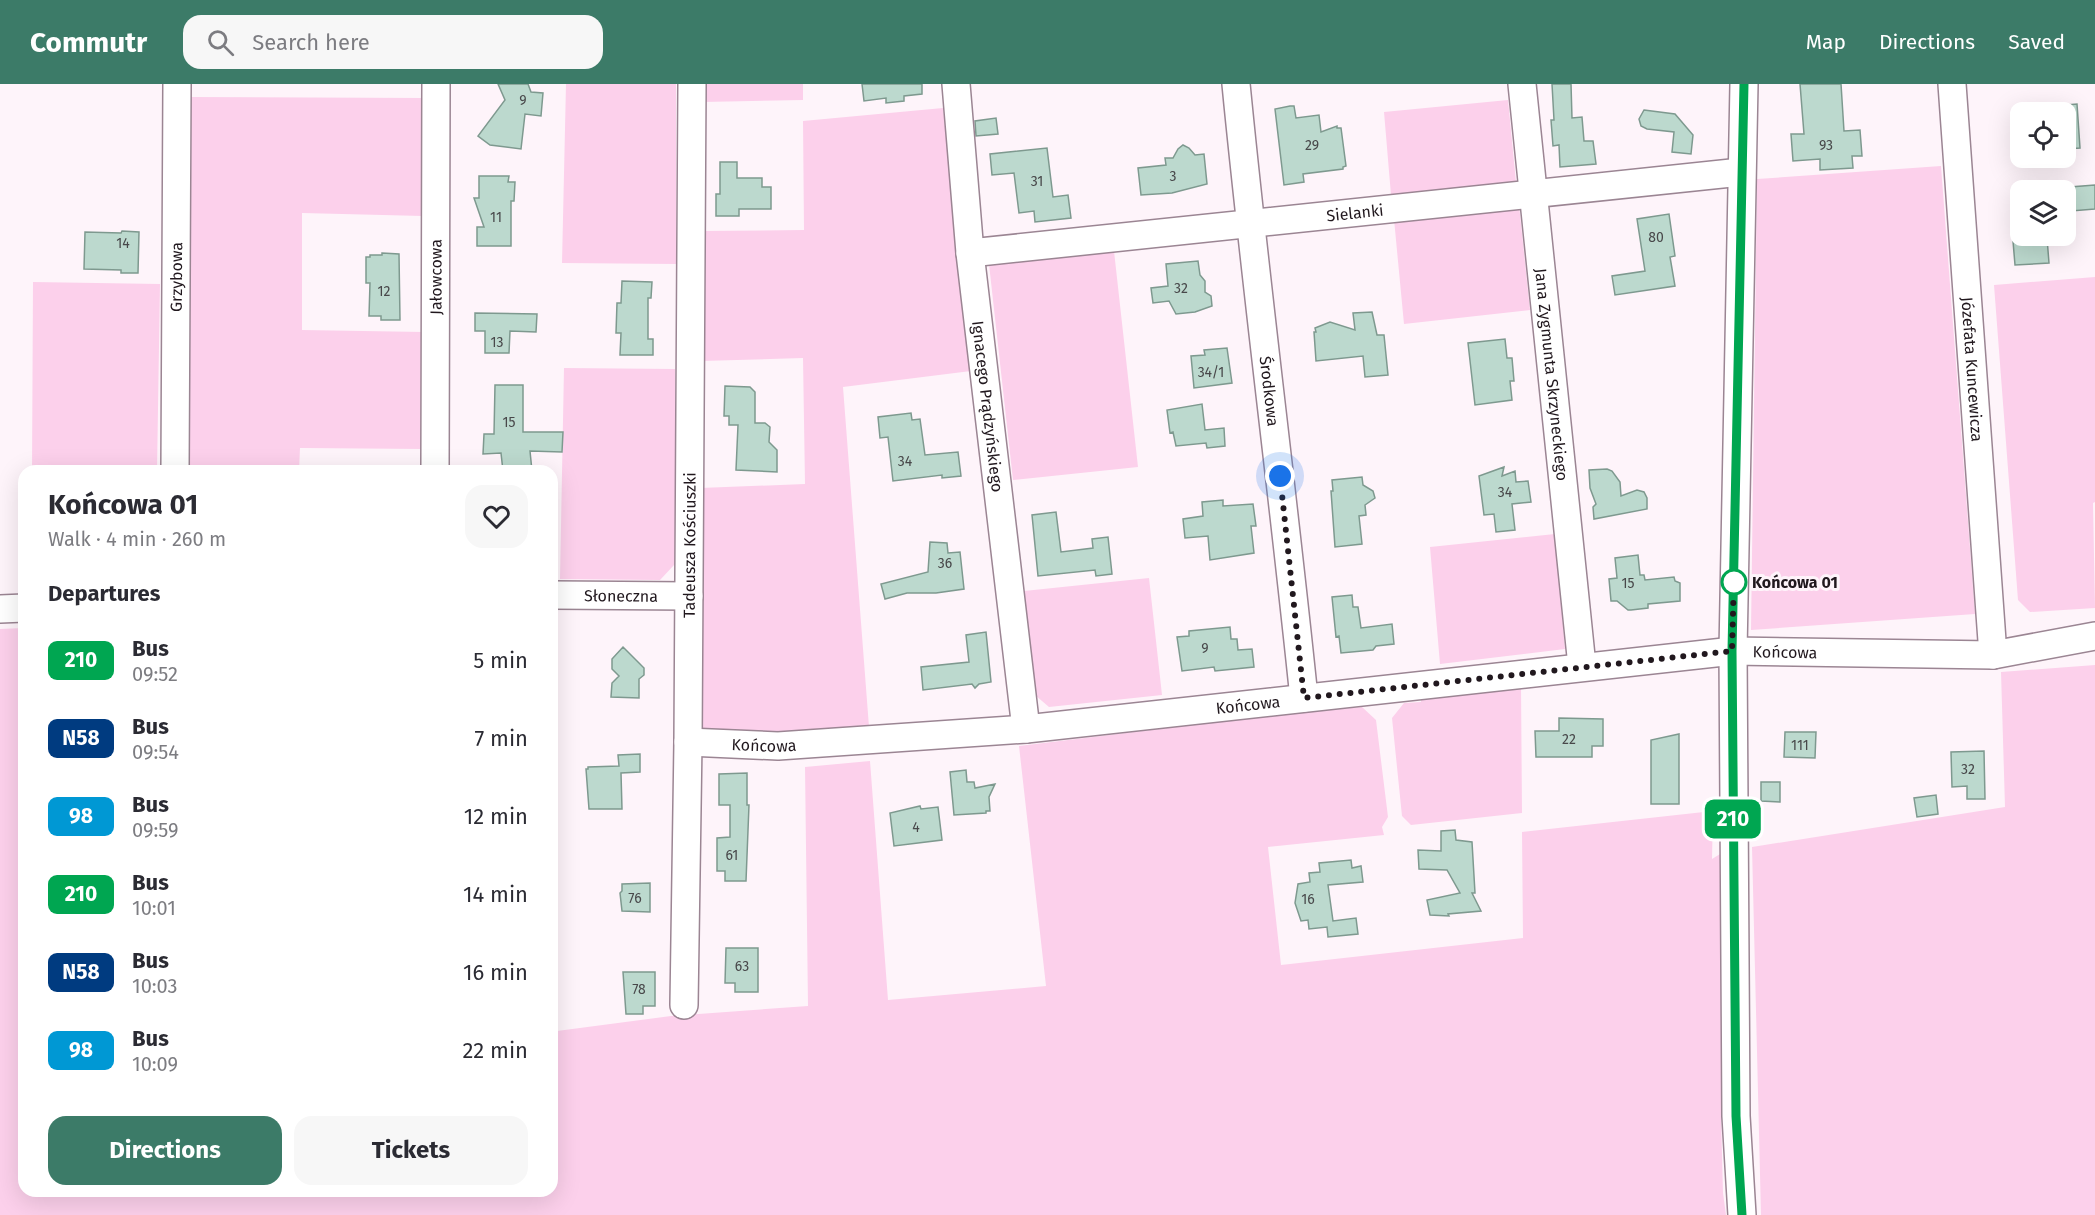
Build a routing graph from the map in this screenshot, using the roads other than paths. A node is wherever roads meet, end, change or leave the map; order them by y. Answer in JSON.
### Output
{"nodes":[{"id":1,"x":177,"y":84,"type":"edge"},
{"id":2,"x":436,"y":84,"type":"edge"},
{"id":3,"x":692,"y":84,"type":"edge"},
{"id":4,"x":956,"y":84,"type":"edge"},
{"id":5,"x":1236,"y":84,"type":"edge"},
{"id":6,"x":1522,"y":84,"type":"edge"},
{"id":7,"x":1744,"y":84,"type":"edge"},
{"id":8,"x":1952,"y":84,"type":"edge"},
{"id":9,"x":1741,"y":172,"type":"junction"},
{"id":10,"x":1533,"y":194,"type":"junction"},
{"id":11,"x":1250,"y":224,"type":"junction"},
{"id":12,"x":970,"y":252,"type":"junction"},
{"id":13,"x":175,"y":465,"type":"edge"},
{"id":14,"x":435,"y":465,"type":"edge"},
{"id":15,"x":558,"y":595,"type":"edge"},
{"id":16,"x":689,"y":596,"type":"junction"},
{"id":17,"x":18,"y":608,"type":"edge"},
{"id":18,"x":0,"y":609,"type":"edge"},
{"id":19,"x":2095,"y":636,"type":"edge"},
{"id":20,"x":1732,"y":651,"type":"junction"},
{"id":21,"x":1993,"y":655,"type":"junction"},
{"id":22,"x":1582,"y":666,"type":"junction"},
{"id":23,"x":1304,"y":698,"type":"junction"},
{"id":24,"x":1026,"y":729,"type":"junction"},
{"id":25,"x":688,"y":742,"type":"junction"},
{"id":26,"x":684,"y":1005,"type":"dead end"},
{"id":27,"x":1742,"y":1215,"type":"edge"}],
"edges":[{"from":1,"to":13,"type":"street","name":"Grzybowa"},
{"from":2,"to":14,"type":"street","name":"Jałowcowa"},
{"from":3,"to":16,"type":"street","name":"Tadeusza Kościuszki"},
{"from":4,"to":12,"type":"street","name":"Ignacego Prądzyńskiego"},
{"from":5,"to":11,"type":"street","name":"Środkowa"},
{"from":6,"to":10,"type":"street","name":"Jana Zygmunta Skrzyneckiego"},
{"from":7,"to":9,"type":"street"},
{"from":8,"to":21,"type":"street","name":"Józefata Kuncewicza"},
{"from":9,"to":10,"type":"street","name":"Sielanki"},
{"from":9,"to":20,"type":"street"},
{"from":10,"to":11,"type":"street","name":"Sielanki"},
{"from":10,"to":22,"type":"street","name":"Jana Zygmunta Skrzyneckiego"},
{"from":11,"to":12,"type":"street","name":"Sielanki"},
{"from":11,"to":23,"type":"street","name":"Środkowa"},
{"from":12,"to":24,"type":"street","name":"Ignacego Prądzyńskiego"},
{"from":15,"to":16,"type":"street","name":"Słoneczna"},
{"from":16,"to":25,"type":"street","name":"Tadeusza Kościuszki"},
{"from":17,"to":18,"type":"street"},
{"from":19,"to":21,"type":"street","name":"Końcowa"},
{"from":20,"to":21,"type":"street","name":"Końcowa"},
{"from":20,"to":22,"type":"street","name":"Końcowa"},
{"from":20,"to":27,"type":"street"},
{"from":22,"to":23,"type":"street","name":"Końcowa"},
{"from":23,"to":24,"type":"street","name":"Końcowa"},
{"from":24,"to":25,"type":"street","name":"Końcowa"},
{"from":25,"to":26,"type":"street","name":"Tadeusza Kościuszki"}]}
